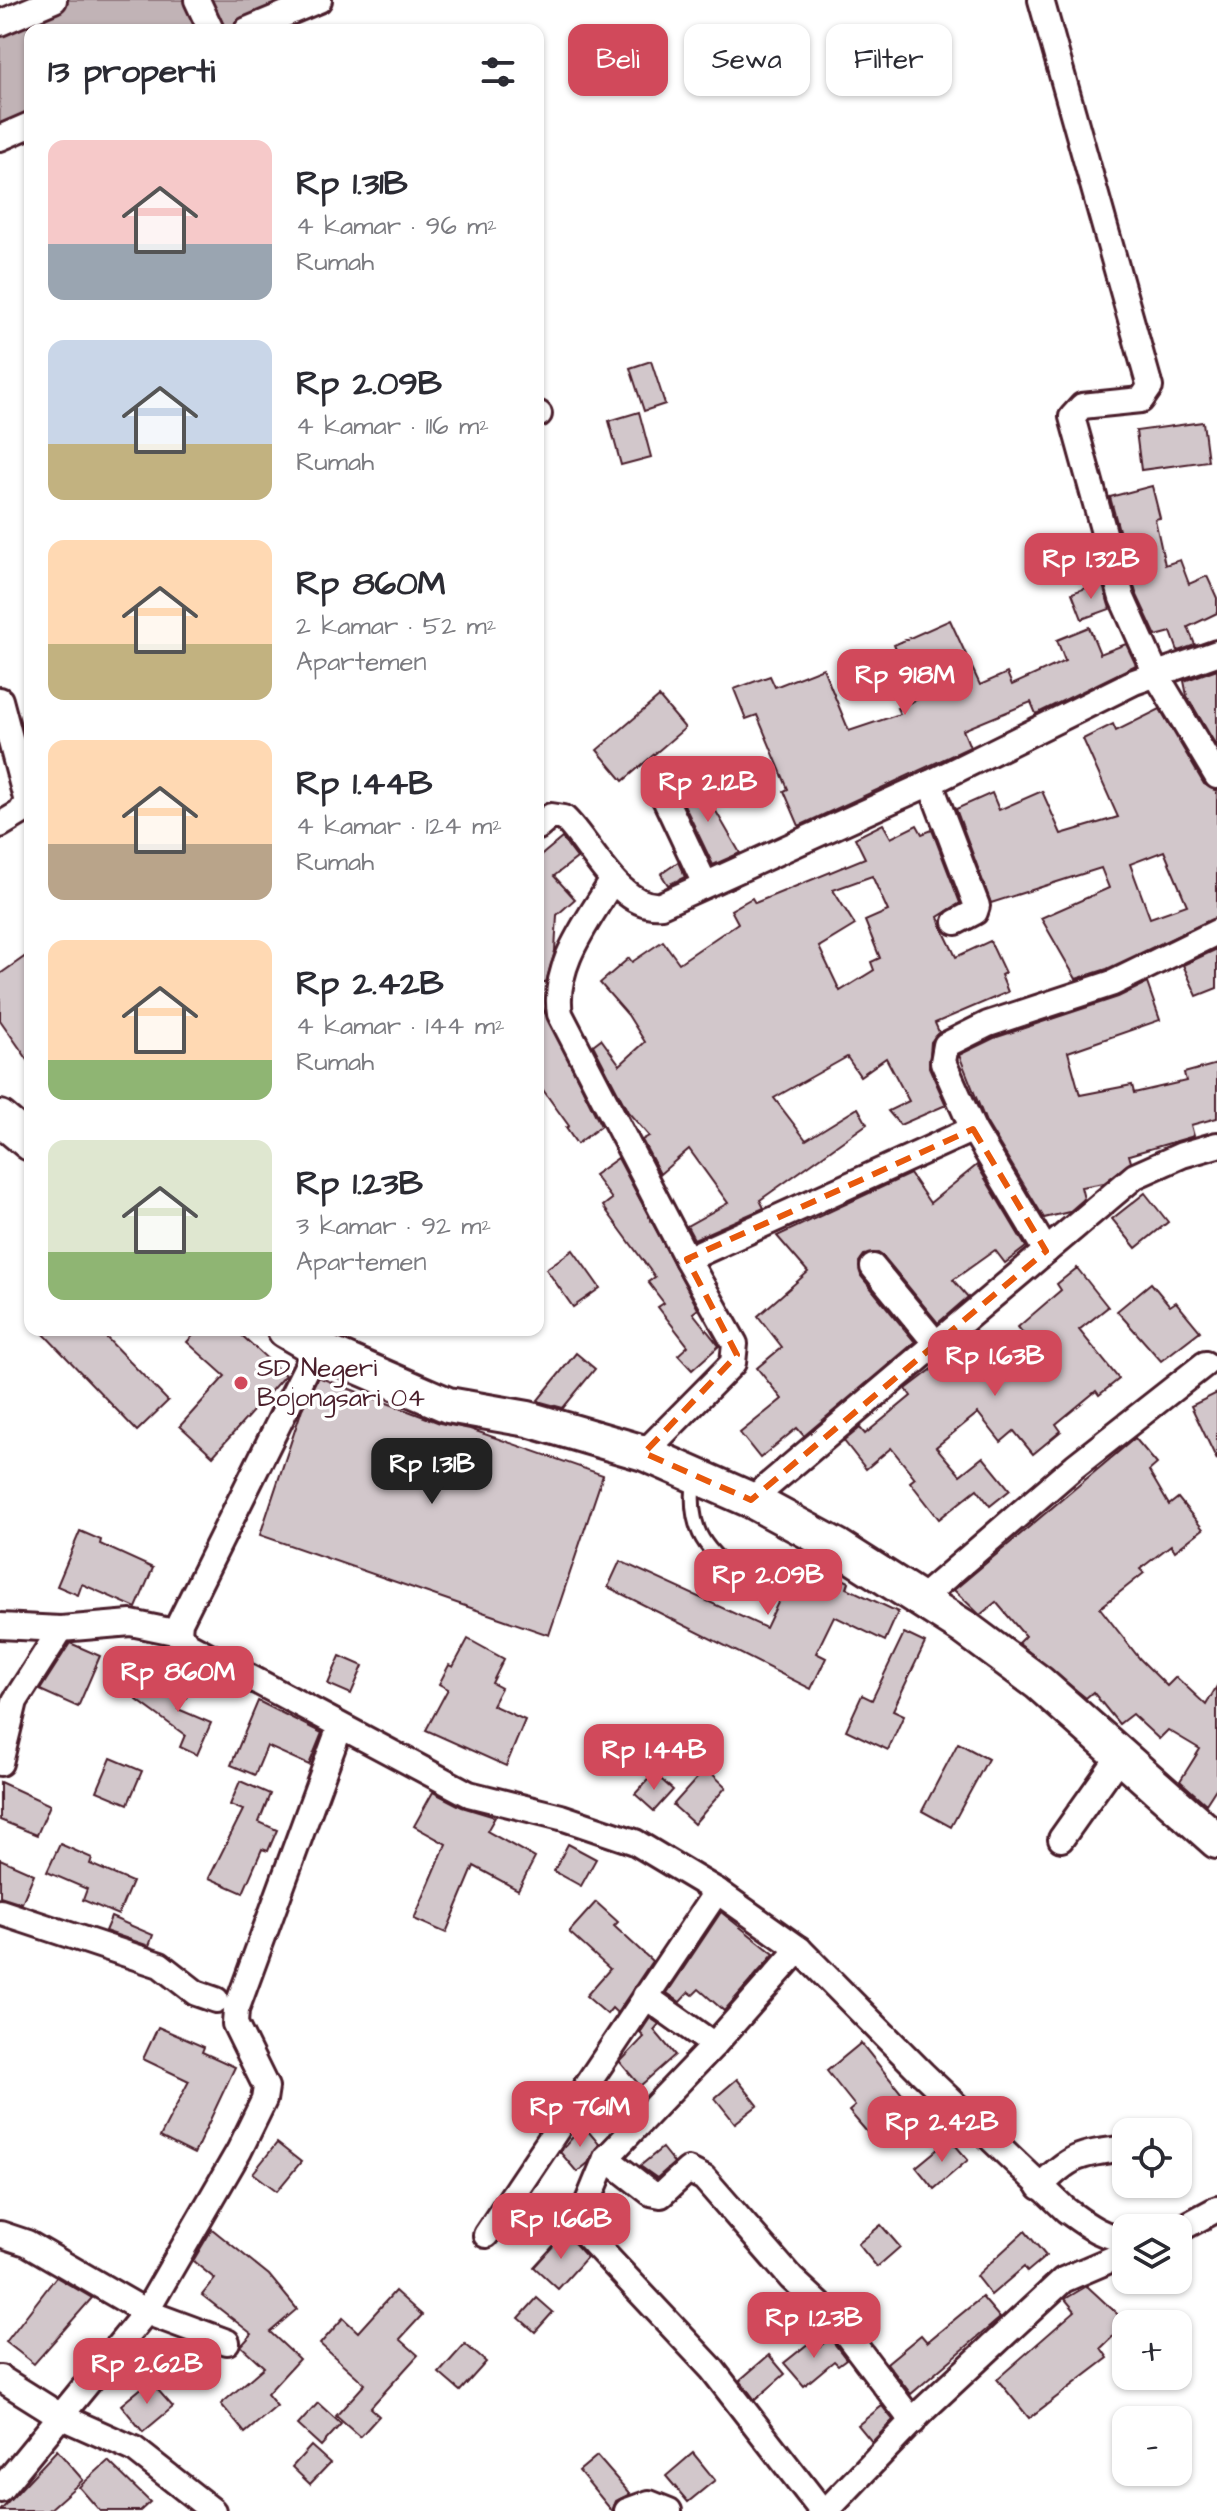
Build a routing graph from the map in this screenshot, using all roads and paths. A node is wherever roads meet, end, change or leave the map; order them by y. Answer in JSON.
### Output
{"nodes":[{"id":1,"x":54,"y":0,"type":"edge"},
{"id":2,"x":197,"y":0,"type":"edge"},
{"id":3,"x":319,"y":0,"type":"edge"},
{"id":4,"x":1041,"y":0,"type":"edge"},
{"id":5,"x":0,"y":23,"type":"edge"},
{"id":6,"x":208,"y":24,"type":"edge"},
{"id":7,"x":261,"y":24,"type":"edge"},
{"id":8,"x":24,"y":128,"type":"edge"},
{"id":9,"x":0,"y":138,"type":"edge"},
{"id":10,"x":1217,"y":653,"type":"edge"},
{"id":11,"x":1157,"y":676,"type":"junction"},
{"id":12,"x":0,"y":700,"type":"edge"},
{"id":13,"x":23,"y":754,"type":"edge"},
{"id":14,"x":1217,"y":776,"type":"edge"},
{"id":15,"x":930,"y":783,"type":"junction"},
{"id":16,"x":664,"y":797,"type":"dead end"},
{"id":17,"x":24,"y":809,"type":"edge"},
{"id":18,"x":544,"y":819,"type":"edge"},
{"id":19,"x":0,"y":825,"type":"edge"},
{"id":20,"x":612,"y":881,"type":"junction"},
{"id":21,"x":705,"y":884,"type":"junction"},
{"id":22,"x":956,"y":922,"type":"dead end"},
{"id":23,"x":1217,"y":932,"type":"edge"},
{"id":24,"x":0,"y":1118,"type":"edge"},
{"id":25,"x":973,"y":1129,"type":"junction"},
{"id":26,"x":24,"y":1138,"type":"edge"},
{"id":27,"x":1217,"y":1145,"type":"edge"},
{"id":28,"x":1046,"y":1251,"type":"junction"},
{"id":29,"x":687,"y":1259,"type":"junction"},
{"id":30,"x":873,"y":1267,"type":"dead end"},
{"id":31,"x":295,"y":1336,"type":"edge"},
{"id":32,"x":938,"y":1346,"type":"junction"},
{"id":33,"x":316,"y":1348,"type":"junction"},
{"id":34,"x":1205,"y":1364,"type":"dead end"},
{"id":35,"x":644,"y":1453,"type":"junction"},
{"id":36,"x":695,"y":1473,"type":"junction"},
{"id":37,"x":751,"y":1500,"type":"junction"},
{"id":38,"x":754,"y":1589,"type":"dead end"},
{"id":39,"x":922,"y":1598,"type":"junction"},
{"id":40,"x":0,"y":1626,"type":"edge"},
{"id":41,"x":61,"y":1629,"type":"junction"},
{"id":42,"x":179,"y":1633,"type":"junction"},
{"id":43,"x":340,"y":1727,"type":"junction"},
{"id":44,"x":1121,"y":1754,"type":"junction"},
{"id":45,"x":0,"y":1763,"type":"edge"},
{"id":46,"x":1061,"y":1839,"type":"dead end"},
{"id":47,"x":1217,"y":1841,"type":"edge"},
{"id":48,"x":717,"y":1891,"type":"junction"},
{"id":49,"x":0,"y":1912,"type":"edge"},
{"id":50,"x":799,"y":1949,"type":"junction"},
{"id":51,"x":645,"y":1996,"type":"junction"},
{"id":52,"x":216,"y":2000,"type":"dead end"},
{"id":53,"x":714,"y":2045,"type":"junction"},
{"id":54,"x":1112,"y":2150,"type":"edge"},
{"id":55,"x":606,"y":2158,"type":"junction"},
{"id":56,"x":1040,"y":2187,"type":"junction"},
{"id":57,"x":1217,"y":2209,"type":"edge"},
{"id":58,"x":1192,"y":2222,"type":"edge"},
{"id":59,"x":0,"y":2234,"type":"edge"},
{"id":60,"x":486,"y":2235,"type":"dead end"},
{"id":61,"x":1112,"y":2237,"type":"edge"},
{"id":62,"x":1112,"y":2259,"type":"edge"},
{"id":63,"x":146,"y":2312,"type":"junction"},
{"id":64,"x":227,"y":2342,"type":"dead end"},
{"id":65,"x":0,"y":2378,"type":"edge"},
{"id":66,"x":62,"y":2417,"type":"junction"},
{"id":67,"x":913,"y":2422,"type":"junction"},
{"id":68,"x":0,"y":2490,"type":"edge"},
{"id":69,"x":213,"y":2511,"type":"edge"},
{"id":70,"x":627,"y":2511,"type":"edge"},
{"id":71,"x":669,"y":2511,"type":"edge"},
{"id":72,"x":824,"y":2511,"type":"edge"}],
"edges":[{"from":1,"to":5,"type":"street"},
{"from":2,"to":6,"type":"street"},
{"from":3,"to":7,"type":"street"},
{"from":4,"to":11,"type":"street"},
{"from":8,"to":9,"type":"street"},
{"from":10,"to":11,"type":"street"},
{"from":11,"to":14,"type":"street"},
{"from":11,"to":15,"type":"street"},
{"from":12,"to":13,"type":"street"},
{"from":15,"to":21,"type":"street"},
{"from":15,"to":22,"type":"street"},
{"from":16,"to":21,"type":"street"},
{"from":17,"to":19,"type":"street"},
{"from":18,"to":20,"type":"street"},
{"from":20,"to":21,"type":"street"},
{"from":20,"to":29,"type":"street"},
{"from":23,"to":25,"type":"street"},
{"from":24,"to":26,"type":"street"},
{"from":25,"to":28,"type":"street"},
{"from":25,"to":29,"type":"street"},
{"from":27,"to":28,"type":"street"},
{"from":28,"to":32,"type":"street"},
{"from":29,"to":35,"type":"street"},
{"from":30,"to":32,"type":"street"},
{"from":31,"to":33,"type":"street"},
{"from":32,"to":37,"type":"street"},
{"from":33,"to":35,"type":"street"},
{"from":33,"to":42,"type":"street"},
{"from":34,"to":39,"type":"street"},
{"from":35,"to":36,"type":"street"},
{"from":36,"to":37,"type":"street"},
{"from":36,"to":38,"type":"lane"},
{"from":37,"to":39,"type":"street"},
{"from":39,"to":44,"type":"street"},
{"from":40,"to":41,"type":"street"},
{"from":41,"to":42,"type":"street"},
{"from":41,"to":45,"type":"street"},
{"from":42,"to":43,"type":"street"},
{"from":43,"to":48,"type":"street"},
{"from":43,"to":63,"type":"street"},
{"from":44,"to":46,"type":"street"},
{"from":44,"to":47,"type":"street"},
{"from":48,"to":50,"type":"street"},
{"from":48,"to":51,"type":"street"},
{"from":49,"to":52,"type":"street"},
{"from":50,"to":53,"type":"street"},
{"from":50,"to":56,"type":"street"},
{"from":51,"to":53,"type":"street"},
{"from":51,"to":60,"type":"street"},
{"from":53,"to":55,"type":"street"},
{"from":54,"to":56,"type":"street"},
{"from":55,"to":67,"type":"street"},
{"from":55,"to":72,"type":"street"},
{"from":56,"to":61,"type":"street"},
{"from":57,"to":58,"type":"street"},
{"from":59,"to":63,"type":"street"},
{"from":62,"to":67,"type":"street"},
{"from":63,"to":64,"type":"street"},
{"from":63,"to":66,"type":"street"},
{"from":65,"to":66,"type":"street"},
{"from":66,"to":68,"type":"street"},
{"from":66,"to":69,"type":"street"},
{"from":67,"to":72,"type":"street"},
{"from":70,"to":71,"type":"street"}]}
